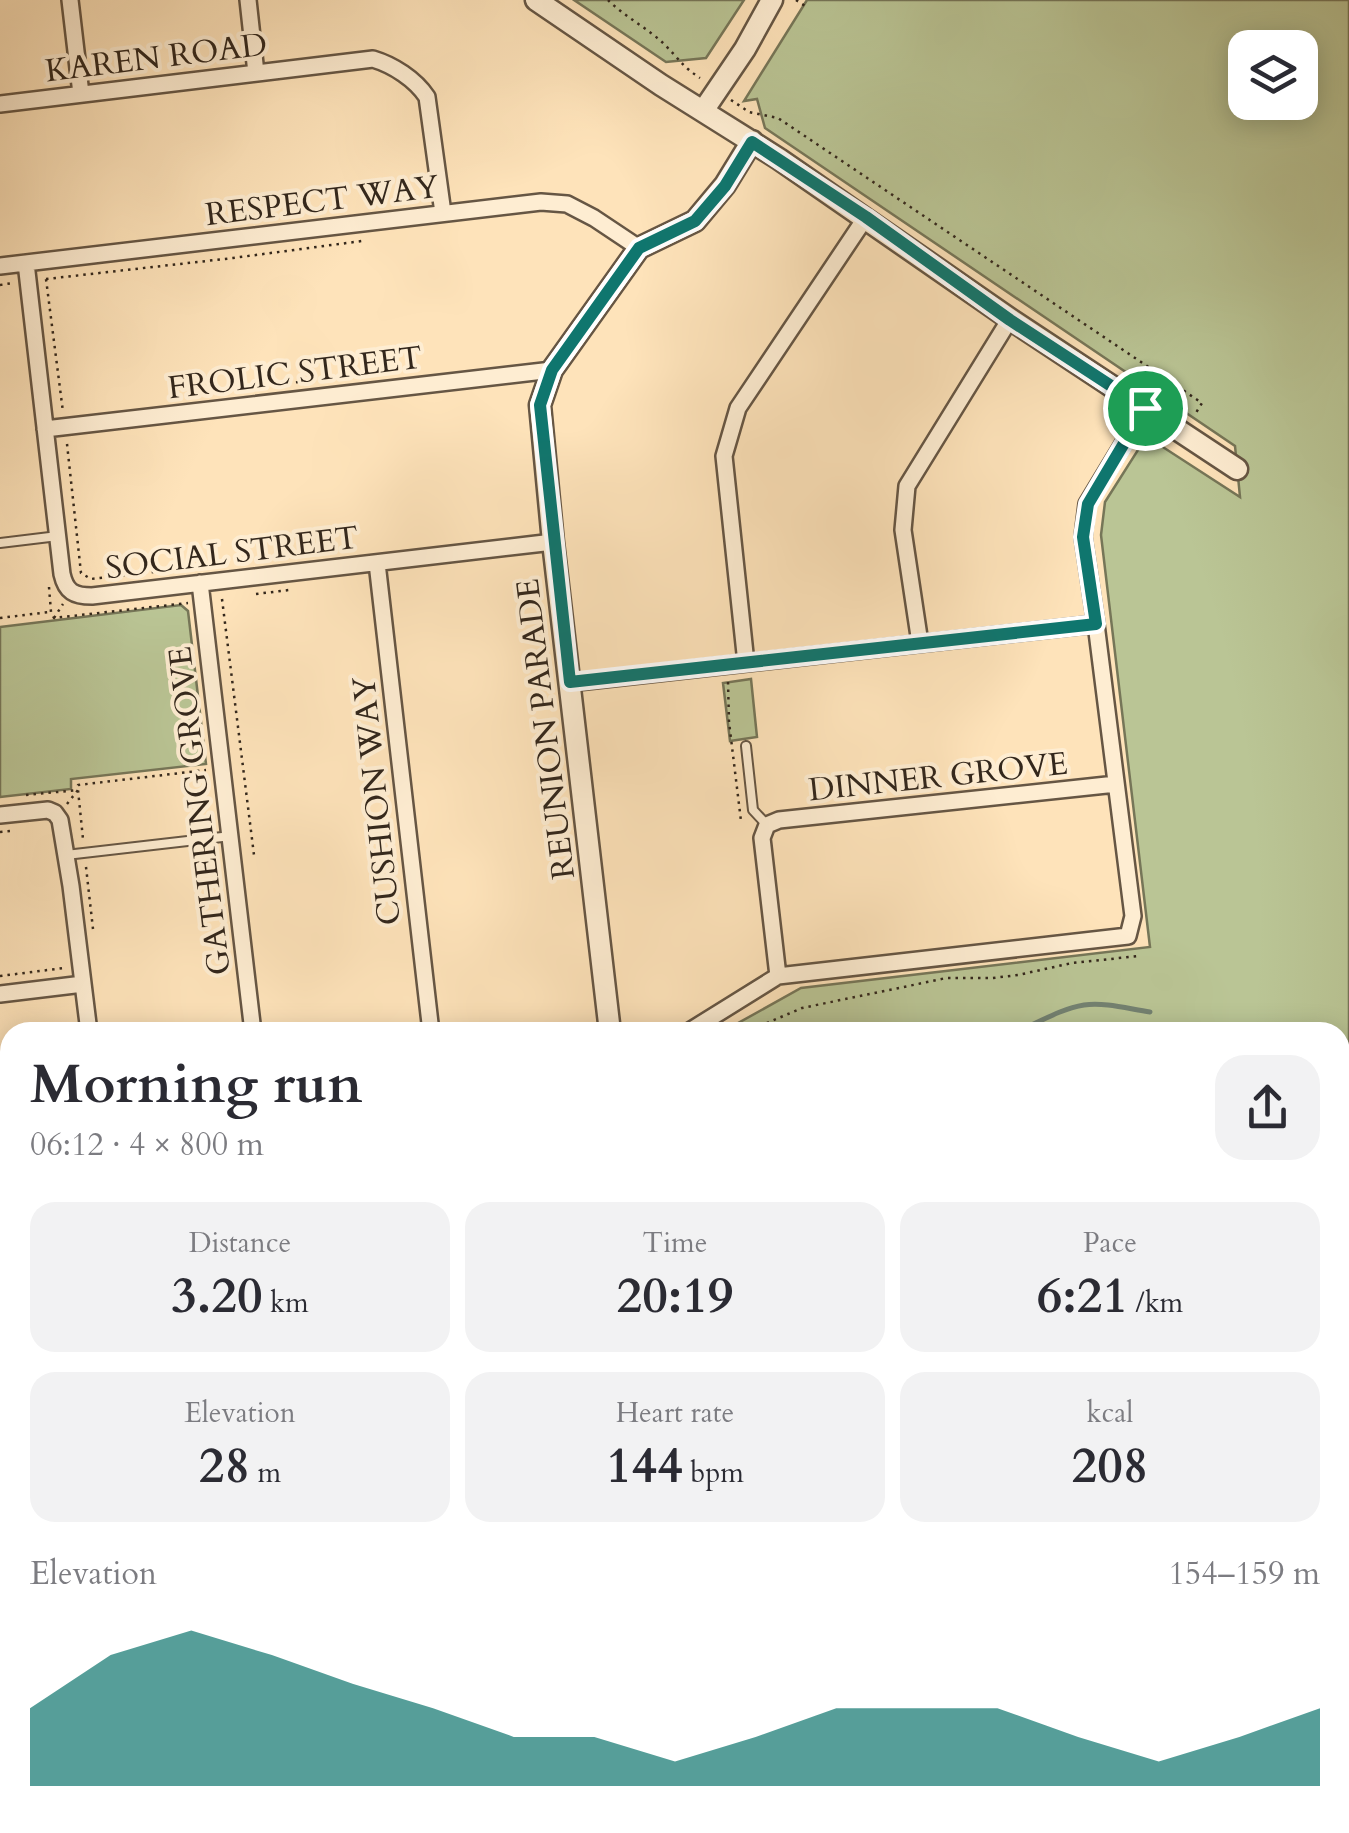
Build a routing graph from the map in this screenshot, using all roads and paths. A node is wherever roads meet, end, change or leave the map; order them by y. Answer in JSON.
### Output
{"nodes":[{"id":1,"x":70,"y":0,"type":"edge"},
{"id":2,"x":248,"y":0,"type":"edge"},
{"id":3,"x":536,"y":0,"type":"edge"},
{"id":4,"x":608,"y":0,"type":"edge"},
{"id":5,"x":772,"y":0,"type":"edge"},
{"id":6,"x":796,"y":0,"type":"edge"},
{"id":7,"x":805,"y":6,"type":"dead end"},
{"id":8,"x":256,"y":73,"type":"junction"},
{"id":9,"x":718,"y":90,"type":"junction"},
{"id":10,"x":81,"y":94,"type":"junction"},
{"id":11,"x":0,"y":104,"type":"edge"},
{"id":12,"x":704,"y":111,"type":"junction"},
{"id":13,"x":752,"y":142,"type":"junction"},
{"id":14,"x":444,"y":214,"type":"junction"},
{"id":15,"x":866,"y":217,"type":"junction"},
{"id":16,"x":362,"y":241,"type":"dead end"},
{"id":17,"x":639,"y":248,"type":"junction"},
{"id":18,"x":26,"y":263,"type":"junction"},
{"id":19,"x":0,"y":266,"type":"edge"},
{"id":20,"x":28,"y":281,"type":"junction"},
{"id":21,"x":0,"y":284,"type":"edge"},
{"id":22,"x":1010,"y":320,"type":"junction"},
{"id":23,"x":552,"y":370,"type":"junction"},
{"id":24,"x":1145,"y":408,"type":"junction"},
{"id":25,"x":65,"y":427,"type":"junction"},
{"id":26,"x":45,"y":429,"type":"junction"},
{"id":27,"x":1182,"y":434,"type":"junction"},
{"id":28,"x":1238,"y":469,"type":"dead end"},
{"id":29,"x":58,"y":536,"type":"junction"},
{"id":30,"x":553,"y":542,"type":"junction"},
{"id":31,"x":0,"y":543,"type":"edge"},
{"id":32,"x":378,"y":563,"type":"junction"},
{"id":33,"x":168,"y":570,"type":"dead end"},
{"id":34,"x":48,"y":575,"type":"dead end"},
{"id":35,"x":289,"y":590,"type":"dead end"},
{"id":36,"x":201,"y":592,"type":"junction"},
{"id":37,"x":256,"y":594,"type":"dead end"},
{"id":38,"x":50,"y":612,"type":"junction"},
{"id":39,"x":0,"y":618,"type":"edge"},
{"id":40,"x":1096,"y":624,"type":"junction"},
{"id":41,"x":920,"y":644,"type":"junction"},
{"id":42,"x":746,"y":663,"type":"junction"},
{"id":43,"x":570,"y":682,"type":"junction"},
{"id":44,"x":746,"y":746,"type":"dead end"},
{"id":45,"x":208,"y":770,"type":"dead end"},
{"id":46,"x":1116,"y":784,"type":"junction"},
{"id":47,"x":78,"y":790,"type":"dead end"},
{"id":48,"x":0,"y":815,"type":"edge"},
{"id":49,"x":767,"y":825,"type":"junction"},
{"id":50,"x":13,"y":830,"type":"dead end"},
{"id":51,"x":0,"y":832,"type":"edge"},
{"id":52,"x":231,"y":836,"type":"junction"},
{"id":53,"x":66,"y":855,"type":"junction"},
{"id":54,"x":254,"y":855,"type":"dead end"},
{"id":55,"x":1139,"y":956,"type":"dead end"},
{"id":56,"x":64,"y":964,"type":"dead end"},
{"id":57,"x":0,"y":976,"type":"edge"},
{"id":58,"x":778,"y":976,"type":"junction"},
{"id":59,"x":83,"y":984,"type":"junction"},
{"id":60,"x":0,"y":994,"type":"edge"},
{"id":61,"x":88,"y":1022,"type":"edge"},
{"id":62,"x":252,"y":1022,"type":"edge"},
{"id":63,"x":430,"y":1022,"type":"edge"},
{"id":64,"x":609,"y":1022,"type":"edge"},
{"id":65,"x":704,"y":1022,"type":"edge"},
{"id":66,"x":769,"y":1022,"type":"edge"}],
"edges":[{"from":1,"to":10,"type":"street"},
{"from":2,"to":8,"type":"street"},
{"from":3,"to":12,"type":"street"},
{"from":4,"to":9,"type":"path"},
{"from":5,"to":9,"type":"street"},
{"from":6,"to":7,"type":"path"},
{"from":8,"to":10,"type":"street","name":"KAREN ROAD"},
{"from":8,"to":14,"type":"street","name":"KAREN ROAD"},
{"from":9,"to":12,"type":"street"},
{"from":9,"to":27,"type":"path"},
{"from":10,"to":11,"type":"street","name":"KAREN ROAD"},
{"from":12,"to":13,"type":"street"},
{"from":13,"to":15,"type":"street"},
{"from":13,"to":17,"type":"street","name":"REUNION PARADE"},
{"from":14,"to":17,"type":"street","name":"RESPECT WAY"},
{"from":14,"to":18,"type":"street","name":"RESPECT WAY"},
{"from":15,"to":22,"type":"street"},
{"from":15,"to":42,"type":"street"},
{"from":16,"to":25,"type":"path"},
{"from":17,"to":23,"type":"street","name":"REUNION PARADE"},
{"from":18,"to":19,"type":"street","name":"RESPECT WAY"},
{"from":18,"to":20,"type":"street","name":"SOCIAL STREET"},
{"from":20,"to":21,"type":"path"},
{"from":20,"to":26,"type":"street","name":"SOCIAL STREET"},
{"from":22,"to":24,"type":"street"},
{"from":22,"to":41,"type":"street"},
{"from":23,"to":25,"type":"street","name":"FROLIC STREET"},
{"from":23,"to":30,"type":"street","name":"REUNION PARADE"},
{"from":24,"to":27,"type":"street"},
{"from":24,"to":40,"type":"street"},
{"from":25,"to":26,"type":"street","name":"FROLIC STREET"},
{"from":25,"to":33,"type":"path"},
{"from":26,"to":29,"type":"street","name":"SOCIAL STREET"},
{"from":27,"to":28,"type":"street"},
{"from":29,"to":31,"type":"lane"},
{"from":29,"to":36,"type":"street","name":"SOCIAL STREET"},
{"from":30,"to":32,"type":"street","name":"SOCIAL STREET"},
{"from":30,"to":43,"type":"street","name":"REUNION PARADE"},
{"from":32,"to":36,"type":"street","name":"SOCIAL STREET"},
{"from":32,"to":63,"type":"street","name":"CUSHION WAY"},
{"from":34,"to":38,"type":"path"},
{"from":35,"to":37,"type":"path"},
{"from":36,"to":38,"type":"path"},
{"from":36,"to":52,"type":"street","name":"GATHERING GROVE"},
{"from":36,"to":54,"type":"path"},
{"from":38,"to":39,"type":"path"},
{"from":40,"to":41,"type":"street"},
{"from":40,"to":46,"type":"street"},
{"from":41,"to":42,"type":"street"},
{"from":42,"to":43,"type":"street"},
{"from":43,"to":64,"type":"street","name":"REUNION PARADE"},
{"from":44,"to":49,"type":"lane"},
{"from":45,"to":47,"type":"path"},
{"from":46,"to":49,"type":"street","name":"DINNER GROVE"},
{"from":46,"to":58,"type":"street"},
{"from":48,"to":53,"type":"street"},
{"from":49,"to":58,"type":"street"},
{"from":50,"to":51,"type":"path"},
{"from":52,"to":53,"type":"lane"},
{"from":52,"to":62,"type":"street","name":"GATHERING GROVE"},
{"from":53,"to":59,"type":"street"},
{"from":55,"to":66,"type":"path"},
{"from":56,"to":57,"type":"path"},
{"from":58,"to":65,"type":"street"},
{"from":59,"to":60,"type":"street"},
{"from":59,"to":61,"type":"street"}]}
